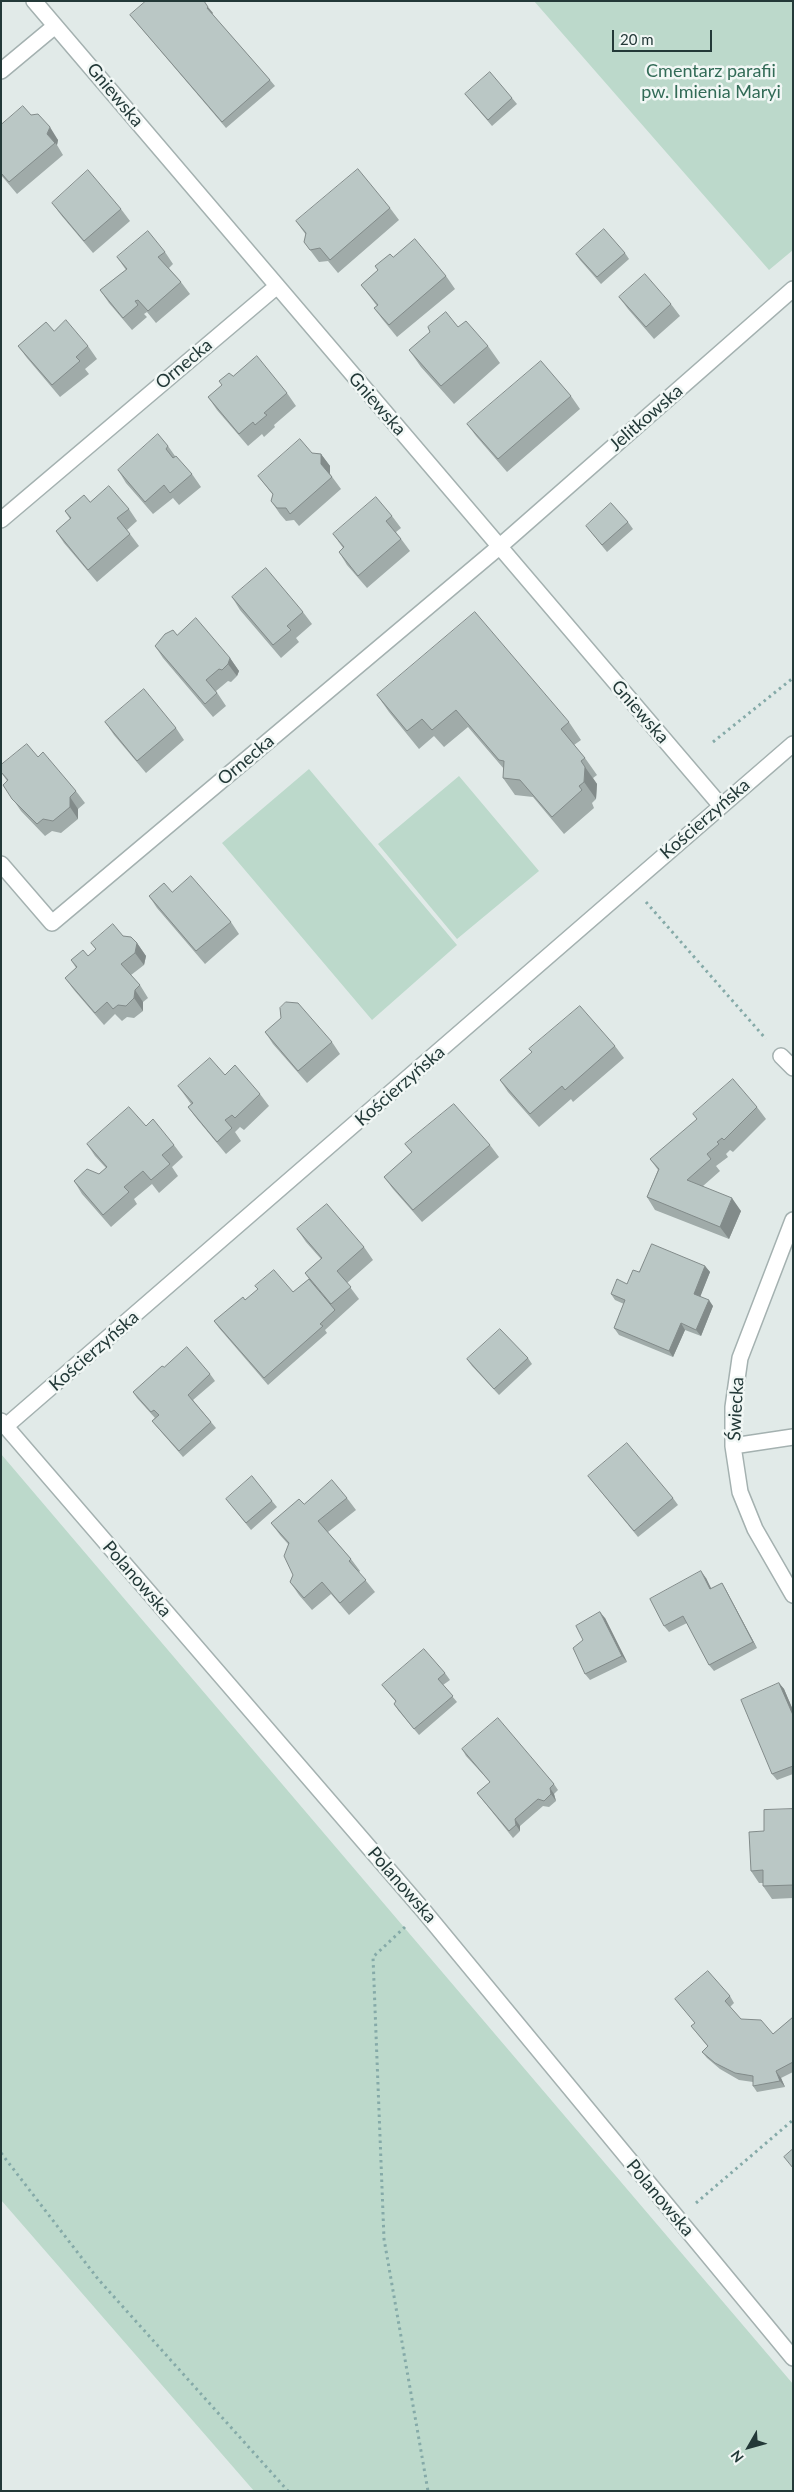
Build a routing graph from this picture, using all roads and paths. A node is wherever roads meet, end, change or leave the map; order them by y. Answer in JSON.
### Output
{"nodes":[{"id":1,"x":34,"y":1,"type":"edge"},
{"id":2,"x":55,"y":26,"type":"junction"},
{"id":3,"x":1,"y":71,"type":"edge"},
{"id":4,"x":276,"y":287,"type":"junction"},
{"id":5,"x":793,"y":289,"type":"edge"},
{"id":6,"x":1,"y":520,"type":"edge"},
{"id":7,"x":499,"y":547,"type":"junction"},
{"id":8,"x":793,"y":678,"type":"edge"},
{"id":9,"x":713,"y":742,"type":"dead end"},
{"id":10,"x":793,"y":744,"type":"edge"},
{"id":11,"x":721,"y":806,"type":"junction"},
{"id":12,"x":1,"y":864,"type":"edge"},
{"id":13,"x":630,"y":884,"type":"junction"},
{"id":14,"x":781,"y":1056,"type":"joint"},
{"id":15,"x":793,"y":1068,"type":"edge"},
{"id":16,"x":793,"y":1220,"type":"edge"},
{"id":17,"x":3,"y":1424,"type":"edge"},
{"id":18,"x":793,"y":1437,"type":"edge"},
{"id":19,"x":733,"y":1446,"type":"junction"},
{"id":20,"x":793,"y":1595,"type":"edge"},
{"id":21,"x":423,"y":1910,"type":"junction"},
{"id":22,"x":793,"y":2120,"type":"edge"},
{"id":23,"x":1,"y":2153,"type":"edge"},
{"id":24,"x":677,"y":2219,"type":"junction"},
{"id":25,"x":793,"y":2358,"type":"edge"},
{"id":26,"x":288,"y":2491,"type":"edge"},
{"id":27,"x":428,"y":2491,"type":"edge"}],
"edges":[{"from":1,"to":2,"type":"street","name":"Gniewska"},
{"from":2,"to":3,"type":"street"},
{"from":2,"to":4,"type":"street","name":"Gniewska"},
{"from":4,"to":6,"type":"street","name":"Ornecka"},
{"from":4,"to":7,"type":"street","name":"Gniewska"},
{"from":5,"to":7,"type":"street","name":"Jelitkowska"},
{"from":7,"to":11,"type":"street","name":"Gniewska"},
{"from":7,"to":12,"type":"street","name":"Ornecka"},
{"from":8,"to":9,"type":"path"},
{"from":10,"to":11,"type":"street","name":"Kościerzyńska"},
{"from":11,"to":13,"type":"street","name":"Kościerzyńska"},
{"from":13,"to":14,"type":"path"},
{"from":13,"to":17,"type":"street","name":"Kościerzyńska"},
{"from":14,"to":15,"type":"street"},
{"from":16,"to":19,"type":"street","name":"Świecka"},
{"from":17,"to":21,"type":"street","name":"Polanowska"},
{"from":18,"to":19,"type":"street"},
{"from":19,"to":20,"type":"street","name":"Świecka"},
{"from":21,"to":24,"type":"street","name":"Polanowska"},
{"from":21,"to":27,"type":"path"},
{"from":22,"to":24,"type":"path"},
{"from":23,"to":26,"type":"path"},
{"from":24,"to":25,"type":"street","name":"Polanowska"}]}
